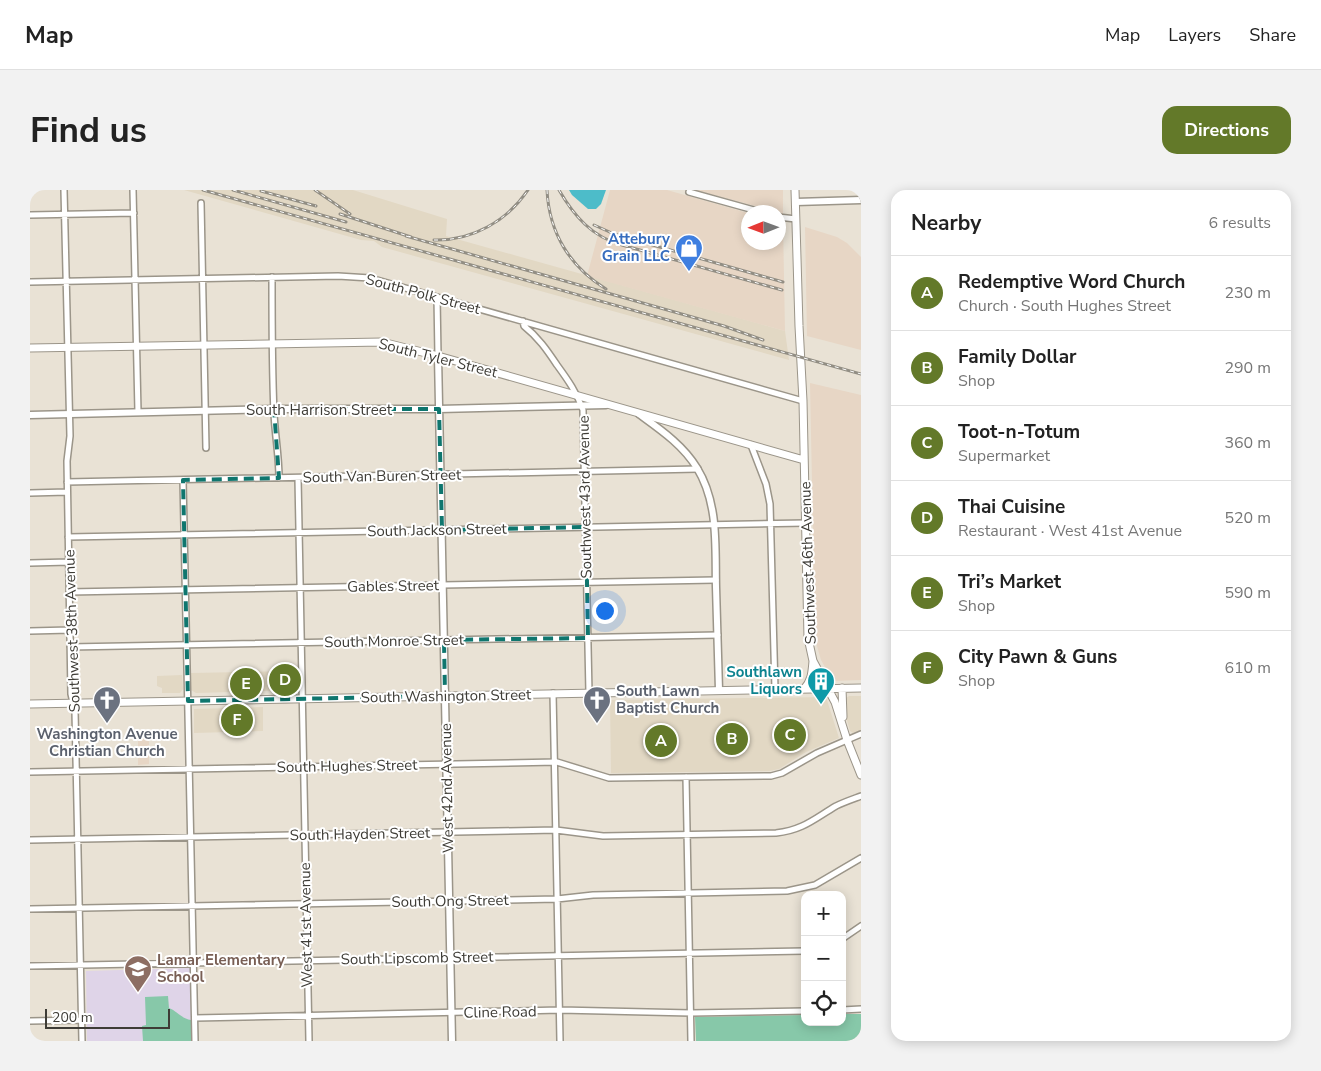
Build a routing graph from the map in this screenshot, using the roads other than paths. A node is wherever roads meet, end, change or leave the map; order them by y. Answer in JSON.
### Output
{"nodes":[{"id":1,"x":64,"y":190,"type":"edge"},
{"id":2,"x":133,"y":190,"type":"edge"},
{"id":3,"x":795,"y":190,"type":"edge"},
{"id":4,"x":689,"y":192,"type":"dead end"},
{"id":5,"x":861,"y":200,"type":"edge"},
{"id":6,"x":796,"y":202,"type":"junction"},
{"id":7,"x":201,"y":203,"type":"dead end"},
{"id":8,"x":741,"y":206,"type":"edge"},
{"id":9,"x":134,"y":213,"type":"junction"},
{"id":10,"x":30,"y":215,"type":"edge"},
{"id":11,"x":65,"y":215,"type":"junction"},
{"id":12,"x":786,"y":218,"type":"edge"},
{"id":13,"x":796,"y":219,"type":"junction"},
{"id":14,"x":272,"y":277,"type":"junction"},
{"id":15,"x":203,"y":278,"type":"junction"},
{"id":16,"x":135,"y":280,"type":"junction"},
{"id":17,"x":66,"y":281,"type":"junction"},
{"id":18,"x":30,"y":282,"type":"edge"},
{"id":19,"x":437,"y":297,"type":"junction"},
{"id":20,"x":522,"y":321,"type":"junction"},
{"id":21,"x":273,"y":343,"type":"junction"},
{"id":22,"x":205,"y":345,"type":"junction"},
{"id":23,"x":136,"y":347,"type":"junction"},
{"id":24,"x":30,"y":348,"type":"edge"},
{"id":25,"x":68,"y":348,"type":"junction"},
{"id":26,"x":438,"y":356,"type":"junction"},
{"id":27,"x":578,"y":397,"type":"junction"},
{"id":28,"x":803,"y":401,"type":"junction"},
{"id":29,"x":609,"y":405,"type":"junction"},
{"id":30,"x":582,"y":406,"type":"junction"},
{"id":31,"x":274,"y":409,"type":"junction"},
{"id":32,"x":439,"y":409,"type":"junction"},
{"id":33,"x":206,"y":411,"type":"junction"},
{"id":34,"x":138,"y":412,"type":"junction"},
{"id":35,"x":638,"y":413,"type":"junction"},
{"id":36,"x":69,"y":414,"type":"junction"},
{"id":37,"x":30,"y":415,"type":"edge"},
{"id":38,"x":751,"y":445,"type":"junction"},
{"id":39,"x":206,"y":448,"type":"dead end"},
{"id":40,"x":804,"y":460,"type":"junction"},
{"id":41,"x":698,"y":469,"type":"junction"},
{"id":42,"x":585,"y":472,"type":"junction"},
{"id":43,"x":441,"y":475,"type":"junction"},
{"id":44,"x":279,"y":478,"type":"junction"},
{"id":45,"x":298,"y":478,"type":"junction"},
{"id":46,"x":183,"y":480,"type":"junction"},
{"id":47,"x":67,"y":482,"type":"junction"},
{"id":48,"x":67,"y":492,"type":"junction"},
{"id":49,"x":30,"y":493,"type":"edge"},
{"id":50,"x":806,"y":523,"type":"junction"},
{"id":51,"x":772,"y":524,"type":"junction"},
{"id":52,"x":715,"y":525,"type":"junction"},
{"id":53,"x":586,"y":528,"type":"junction"},
{"id":54,"x":442,"y":530,"type":"junction"},
{"id":55,"x":299,"y":533,"type":"junction"},
{"id":56,"x":184,"y":535,"type":"junction"},
{"id":57,"x":68,"y":538,"type":"junction"},
{"id":58,"x":68,"y":562,"type":"junction"},
{"id":59,"x":30,"y":563,"type":"edge"},
{"id":60,"x":716,"y":580,"type":"junction"},
{"id":61,"x":587,"y":582,"type":"junction"},
{"id":62,"x":443,"y":585,"type":"junction"},
{"id":63,"x":300,"y":588,"type":"junction"},
{"id":64,"x":185,"y":590,"type":"junction"},
{"id":65,"x":69,"y":592,"type":"junction"},
{"id":66,"x":70,"y":630,"type":"junction"},
{"id":67,"x":30,"y":631,"type":"edge"},
{"id":68,"x":718,"y":635,"type":"junction"},
{"id":69,"x":588,"y":638,"type":"junction"},
{"id":70,"x":444,"y":640,"type":"junction"},
{"id":71,"x":301,"y":643,"type":"junction"},
{"id":72,"x":186,"y":645,"type":"junction"},
{"id":73,"x":70,"y":648,"type":"junction"},
{"id":74,"x":813,"y":661,"type":"junction"},
{"id":75,"x":828,"y":688,"type":"junction"},
{"id":76,"x":842,"y":688,"type":"junction"},
{"id":77,"x":861,"y":688,"type":"edge"},
{"id":78,"x":775,"y":689,"type":"junction"},
{"id":79,"x":804,"y":689,"type":"junction"},
{"id":80,"x":719,"y":690,"type":"junction"},
{"id":81,"x":553,"y":693,"type":"junction"},
{"id":82,"x":589,"y":693,"type":"junction"},
{"id":83,"x":446,"y":696,"type":"junction"},
{"id":84,"x":302,"y":698,"type":"junction"},
{"id":85,"x":188,"y":701,"type":"junction"},
{"id":86,"x":74,"y":702,"type":"junction"},
{"id":87,"x":30,"y":704,"type":"edge"},
{"id":88,"x":861,"y":734,"type":"edge"},
{"id":89,"x":846,"y":737,"type":"junction"},
{"id":90,"x":555,"y":762,"type":"junction"},
{"id":91,"x":446,"y":764,"type":"junction"},
{"id":92,"x":303,"y":767,"type":"junction"},
{"id":93,"x":190,"y":769,"type":"junction"},
{"id":94,"x":76,"y":771,"type":"junction"},
{"id":95,"x":30,"y":772,"type":"edge"},
{"id":96,"x":861,"y":775,"type":"edge"},
{"id":97,"x":686,"y":777,"type":"junction"},
{"id":98,"x":861,"y":796,"type":"edge"},
{"id":99,"x":556,"y":830,"type":"junction"},
{"id":100,"x":448,"y":832,"type":"junction"},
{"id":101,"x":687,"y":834,"type":"junction"},
{"id":102,"x":304,"y":836,"type":"junction"},
{"id":103,"x":192,"y":838,"type":"junction"},
{"id":104,"x":30,"y":840,"type":"edge"},
{"id":105,"x":78,"y":840,"type":"junction"},
{"id":106,"x":861,"y":858,"type":"edge"},
{"id":107,"x":688,"y":893,"type":"junction"},
{"id":108,"x":557,"y":899,"type":"junction"},
{"id":109,"x":449,"y":901,"type":"junction"},
{"id":110,"x":306,"y":903,"type":"junction"},
{"id":111,"x":193,"y":906,"type":"junction"},
{"id":112,"x":79,"y":908,"type":"junction"},
{"id":113,"x":30,"y":909,"type":"edge"},
{"id":114,"x":861,"y":926,"type":"edge"},
{"id":115,"x":846,"y":936,"type":"edge"},
{"id":116,"x":801,"y":951,"type":"edge"},
{"id":117,"x":689,"y":953,"type":"junction"},
{"id":118,"x":559,"y":956,"type":"junction"},
{"id":119,"x":450,"y":958,"type":"junction"},
{"id":120,"x":307,"y":960,"type":"junction"},
{"id":121,"x":194,"y":963,"type":"junction"},
{"id":122,"x":80,"y":965,"type":"junction"},
{"id":123,"x":30,"y":966,"type":"edge"},
{"id":124,"x":861,"y":1009,"type":"edge"},
{"id":125,"x":560,"y":1010,"type":"junction"},
{"id":126,"x":801,"y":1010,"type":"edge"},
{"id":127,"x":846,"y":1010,"type":"edge"},
{"id":128,"x":451,"y":1013,"type":"junction"},
{"id":129,"x":691,"y":1013,"type":"junction"},
{"id":130,"x":308,"y":1015,"type":"junction"},
{"id":131,"x":195,"y":1018,"type":"junction"},
{"id":132,"x":81,"y":1020,"type":"junction"},
{"id":133,"x":30,"y":1021,"type":"edge"},
{"id":134,"x":82,"y":1041,"type":"edge"},
{"id":135,"x":195,"y":1041,"type":"edge"},
{"id":136,"x":309,"y":1041,"type":"edge"},
{"id":137,"x":452,"y":1041,"type":"edge"},
{"id":138,"x":560,"y":1041,"type":"edge"},
{"id":139,"x":691,"y":1041,"type":"edge"}],
"edges":[{"from":1,"to":11,"type":"street","name":"Southwest 38th Avenue"},
{"from":2,"to":9,"type":"street"},
{"from":3,"to":6,"type":"main road","name":"Southwest 46th Avenue"},
{"from":4,"to":8,"type":"street"},
{"from":5,"to":6,"type":"street"},
{"from":6,"to":13,"type":"main road","name":"Southwest 46th Avenue"},
{"from":7,"to":15,"type":"street"},
{"from":9,"to":11,"type":"street"},
{"from":9,"to":16,"type":"street"},
{"from":10,"to":11,"type":"street"},
{"from":11,"to":17,"type":"street","name":"Southwest 38th Avenue"},
{"from":12,"to":13,"type":"street"},
{"from":13,"to":28,"type":"main road","name":"Southwest 46th Avenue"},
{"from":14,"to":15,"type":"street","name":"South Polk Street"},
{"from":14,"to":19,"type":"street","name":"South Polk Street"},
{"from":14,"to":21,"type":"street"},
{"from":15,"to":16,"type":"street","name":"South Polk Street"},
{"from":15,"to":22,"type":"street"},
{"from":16,"to":17,"type":"street","name":"South Polk Street"},
{"from":16,"to":23,"type":"street"},
{"from":17,"to":18,"type":"street","name":"South Polk Street"},
{"from":17,"to":25,"type":"street","name":"Southwest 38th Avenue"},
{"from":19,"to":20,"type":"street","name":"South Polk Street"},
{"from":19,"to":26,"type":"street"},
{"from":20,"to":27,"type":"street","name":"Southwest 43rd Avenue"},
{"from":20,"to":28,"type":"street","name":"South Polk Street"},
{"from":21,"to":22,"type":"main road","name":"South Tyler Street"},
{"from":21,"to":26,"type":"main road","name":"South Tyler Street"},
{"from":21,"to":31,"type":"street"},
{"from":22,"to":23,"type":"main road","name":"South Tyler Street"},
{"from":22,"to":33,"type":"street"},
{"from":23,"to":25,"type":"main road","name":"South Tyler Street"},
{"from":23,"to":34,"type":"street"},
{"from":24,"to":25,"type":"main road","name":"South Tyler Street"},
{"from":25,"to":36,"type":"street","name":"Southwest 38th Avenue"},
{"from":26,"to":27,"type":"main road","name":"South Tyler Street"},
{"from":26,"to":32,"type":"street","name":"West 42nd Avenue"},
{"from":27,"to":29,"type":"main road","name":"South Tyler Street"},
{"from":27,"to":30,"type":"street","name":"Southwest 43rd Avenue"},
{"from":28,"to":40,"type":"main road","name":"Southwest 46th Avenue"},
{"from":29,"to":30,"type":"street","name":"South Harrison Street"},
{"from":29,"to":35,"type":"main road","name":"South Tyler Street"},
{"from":30,"to":32,"type":"street","name":"South Harrison Street"},
{"from":30,"to":42,"type":"street","name":"Southwest 43rd Avenue"},
{"from":31,"to":32,"type":"street","name":"South Harrison Street"},
{"from":31,"to":33,"type":"street","name":"South Harrison Street"},
{"from":31,"to":44,"type":"street"},
{"from":32,"to":43,"type":"street","name":"West 42nd Avenue"},
{"from":33,"to":34,"type":"street","name":"South Harrison Street"},
{"from":33,"to":39,"type":"street"},
{"from":34,"to":36,"type":"street","name":"South Harrison Street"},
{"from":35,"to":38,"type":"main road","name":"South Tyler Street"},
{"from":35,"to":41,"type":"street"},
{"from":36,"to":37,"type":"street","name":"South Harrison Street"},
{"from":36,"to":47,"type":"street","name":"Southwest 38th Avenue"},
{"from":38,"to":40,"type":"main road","name":"South Tyler Street"},
{"from":38,"to":51,"type":"street"},
{"from":40,"to":50,"type":"main road","name":"Southwest 46th Avenue"},
{"from":41,"to":42,"type":"street","name":"South Van Buren Street"},
{"from":41,"to":52,"type":"street"},
{"from":42,"to":43,"type":"street","name":"South Van Buren Street"},
{"from":42,"to":53,"type":"street","name":"Southwest 43rd Avenue"},
{"from":43,"to":45,"type":"street","name":"South Van Buren Street"},
{"from":43,"to":54,"type":"street","name":"West 42nd Avenue"},
{"from":44,"to":45,"type":"street","name":"South Van Buren Street"},
{"from":44,"to":46,"type":"street","name":"South Van Buren Street"},
{"from":45,"to":55,"type":"street","name":"West 41st Avenue"},
{"from":46,"to":47,"type":"street","name":"South Van Buren Street"},
{"from":46,"to":56,"type":"street"},
{"from":47,"to":48,"type":"street","name":"Southwest 38th Avenue"},
{"from":48,"to":49,"type":"street"},
{"from":48,"to":57,"type":"street","name":"Southwest 38th Avenue"},
{"from":50,"to":51,"type":"street","name":"South Jackson Street"},
{"from":50,"to":74,"type":"main road","name":"Southwest 46th Avenue"},
{"from":51,"to":52,"type":"street","name":"South Jackson Street"},
{"from":51,"to":78,"type":"street"},
{"from":52,"to":53,"type":"street","name":"South Jackson Street"},
{"from":52,"to":60,"type":"street"},
{"from":53,"to":54,"type":"street","name":"South Jackson Street"},
{"from":53,"to":61,"type":"street","name":"Southwest 43rd Avenue"},
{"from":54,"to":55,"type":"street","name":"South Jackson Street"},
{"from":54,"to":62,"type":"street","name":"West 42nd Avenue"},
{"from":55,"to":56,"type":"street","name":"South Jackson Street"},
{"from":55,"to":63,"type":"street","name":"West 41st Avenue"},
{"from":56,"to":57,"type":"street","name":"South Jackson Street"},
{"from":56,"to":64,"type":"street"},
{"from":57,"to":58,"type":"street","name":"Southwest 38th Avenue"},
{"from":58,"to":59,"type":"street"},
{"from":58,"to":65,"type":"street","name":"Southwest 38th Avenue"},
{"from":60,"to":61,"type":"street","name":"Gables Street"},
{"from":60,"to":68,"type":"street"},
{"from":61,"to":62,"type":"street","name":"Gables Street"},
{"from":61,"to":69,"type":"street","name":"Southwest 43rd Avenue"},
{"from":62,"to":63,"type":"street","name":"Gables Street"},
{"from":62,"to":70,"type":"street","name":"West 42nd Avenue"},
{"from":63,"to":64,"type":"street","name":"Gables Street"},
{"from":63,"to":71,"type":"street","name":"West 41st Avenue"},
{"from":64,"to":65,"type":"street","name":"Gables Street"},
{"from":64,"to":72,"type":"street"},
{"from":65,"to":66,"type":"street","name":"Southwest 38th Avenue"},
{"from":66,"to":67,"type":"street"},
{"from":66,"to":73,"type":"street","name":"Southwest 38th Avenue"},
{"from":68,"to":69,"type":"street","name":"South Monroe Street"},
{"from":68,"to":80,"type":"street"},
{"from":69,"to":70,"type":"street","name":"South Monroe Street"},
{"from":69,"to":82,"type":"street","name":"Southwest 43rd Avenue"},
{"from":70,"to":71,"type":"street","name":"South Monroe Street"},
{"from":70,"to":83,"type":"street","name":"West 42nd Avenue"},
{"from":71,"to":72,"type":"street","name":"South Monroe Street"},
{"from":71,"to":84,"type":"street","name":"West 41st Avenue"},
{"from":72,"to":73,"type":"street","name":"South Monroe Street"},
{"from":72,"to":85,"type":"street"},
{"from":73,"to":86,"type":"street","name":"Southwest 38th Avenue"},
{"from":74,"to":75,"type":"main road","name":"Southwest 46th Avenue"},
{"from":74,"to":79,"type":"main road"},
{"from":75,"to":76,"type":"main road","name":"South Washington Street"},
{"from":75,"to":79,"type":"main road","name":"South Washington Street"},
{"from":75,"to":89,"type":"main road","name":"Southwest 46th Avenue"},
{"from":76,"to":77,"type":"main road","name":"South Washington Street"},
{"from":76,"to":89,"type":"main road"},
{"from":78,"to":79,"type":"main road","name":"South Washington Street"},
{"from":78,"to":80,"type":"main road","name":"South Washington Street"},
{"from":80,"to":82,"type":"main road","name":"South Washington Street"},
{"from":81,"to":82,"type":"main road","name":"South Washington Street"},
{"from":81,"to":83,"type":"main road","name":"South Washington Street"},
{"from":81,"to":90,"type":"street"},
{"from":83,"to":84,"type":"main road","name":"South Washington Street"},
{"from":83,"to":91,"type":"street","name":"West 42nd Avenue"},
{"from":84,"to":85,"type":"main road","name":"South Washington Street"},
{"from":84,"to":92,"type":"street","name":"West 41st Avenue"},
{"from":85,"to":86,"type":"main road","name":"South Washington Street"},
{"from":85,"to":93,"type":"street"},
{"from":86,"to":87,"type":"main road","name":"South Washington Street"},
{"from":86,"to":94,"type":"street","name":"Southwest 38th Avenue"},
{"from":88,"to":89,"type":"street","name":"South Hughes Street"},
{"from":89,"to":96,"type":"main road","name":"Southwest 46th Avenue"},
{"from":89,"to":97,"type":"street","name":"South Hughes Street"},
{"from":90,"to":91,"type":"street","name":"South Hughes Street"},
{"from":90,"to":97,"type":"street","name":"South Hughes Street"},
{"from":90,"to":99,"type":"street"},
{"from":91,"to":92,"type":"street","name":"South Hughes Street"},
{"from":91,"to":100,"type":"street","name":"West 42nd Avenue"},
{"from":92,"to":93,"type":"street","name":"South Hughes Street"},
{"from":92,"to":102,"type":"street","name":"West 41st Avenue"},
{"from":93,"to":94,"type":"street","name":"South Hughes Street"},
{"from":93,"to":103,"type":"street"},
{"from":94,"to":95,"type":"street","name":"South Hughes Street"},
{"from":94,"to":105,"type":"street","name":"Southwest 38th Avenue"},
{"from":97,"to":101,"type":"street"},
{"from":98,"to":101,"type":"street","name":"South Hayden Street"},
{"from":99,"to":100,"type":"street","name":"South Hayden Street"},
{"from":99,"to":101,"type":"street","name":"South Hayden Street"},
{"from":99,"to":108,"type":"street"},
{"from":100,"to":102,"type":"street","name":"South Hayden Street"},
{"from":100,"to":109,"type":"street","name":"West 42nd Avenue"},
{"from":101,"to":107,"type":"street"},
{"from":102,"to":103,"type":"street","name":"South Hayden Street"},
{"from":102,"to":110,"type":"street","name":"West 41st Avenue"},
{"from":103,"to":105,"type":"street","name":"South Hayden Street"},
{"from":103,"to":111,"type":"street"},
{"from":104,"to":105,"type":"street","name":"South Hayden Street"},
{"from":105,"to":112,"type":"street","name":"Southwest 38th Avenue"},
{"from":106,"to":107,"type":"street","name":"South Ong Street"},
{"from":107,"to":108,"type":"street","name":"South Ong Street"},
{"from":107,"to":117,"type":"street"},
{"from":108,"to":109,"type":"street","name":"South Ong Street"},
{"from":108,"to":118,"type":"street"},
{"from":109,"to":110,"type":"street","name":"South Ong Street"},
{"from":109,"to":119,"type":"street","name":"West 42nd Avenue"},
{"from":110,"to":111,"type":"street","name":"South Ong Street"},
{"from":110,"to":120,"type":"street","name":"West 41st Avenue"},
{"from":111,"to":112,"type":"street","name":"South Ong Street"},
{"from":111,"to":121,"type":"street"},
{"from":112,"to":113,"type":"street","name":"South Ong Street"},
{"from":112,"to":122,"type":"street","name":"Southwest 38th Avenue"},
{"from":114,"to":115,"type":"street"},
{"from":116,"to":117,"type":"street","name":"South Lipscomb Street"},
{"from":117,"to":118,"type":"street","name":"South Lipscomb Street"},
{"from":117,"to":129,"type":"street"},
{"from":118,"to":119,"type":"street","name":"South Lipscomb Street"},
{"from":118,"to":125,"type":"street"},
{"from":119,"to":120,"type":"street","name":"South Lipscomb Street"},
{"from":119,"to":128,"type":"street","name":"West 42nd Avenue"},
{"from":120,"to":121,"type":"street","name":"South Lipscomb Street"},
{"from":120,"to":130,"type":"street","name":"West 41st Avenue"},
{"from":121,"to":122,"type":"street","name":"South Lipscomb Street"},
{"from":121,"to":131,"type":"street"},
{"from":122,"to":123,"type":"street","name":"South Lipscomb Street"},
{"from":122,"to":132,"type":"street","name":"Southwest 38th Avenue"},
{"from":124,"to":127,"type":"street"},
{"from":125,"to":128,"type":"street","name":"Cline Road"},
{"from":125,"to":129,"type":"street","name":"Cline Road"},
{"from":125,"to":138,"type":"street"},
{"from":126,"to":129,"type":"street","name":"Cline Road"},
{"from":128,"to":130,"type":"street","name":"Cline Road"},
{"from":128,"to":137,"type":"street","name":"West 42nd Avenue"},
{"from":129,"to":139,"type":"street"},
{"from":130,"to":131,"type":"street","name":"Cline Road"},
{"from":130,"to":136,"type":"street","name":"West 41st Avenue"},
{"from":131,"to":135,"type":"street"},
{"from":132,"to":133,"type":"street"},
{"from":132,"to":134,"type":"street","name":"Southwest 38th Avenue"}]}
